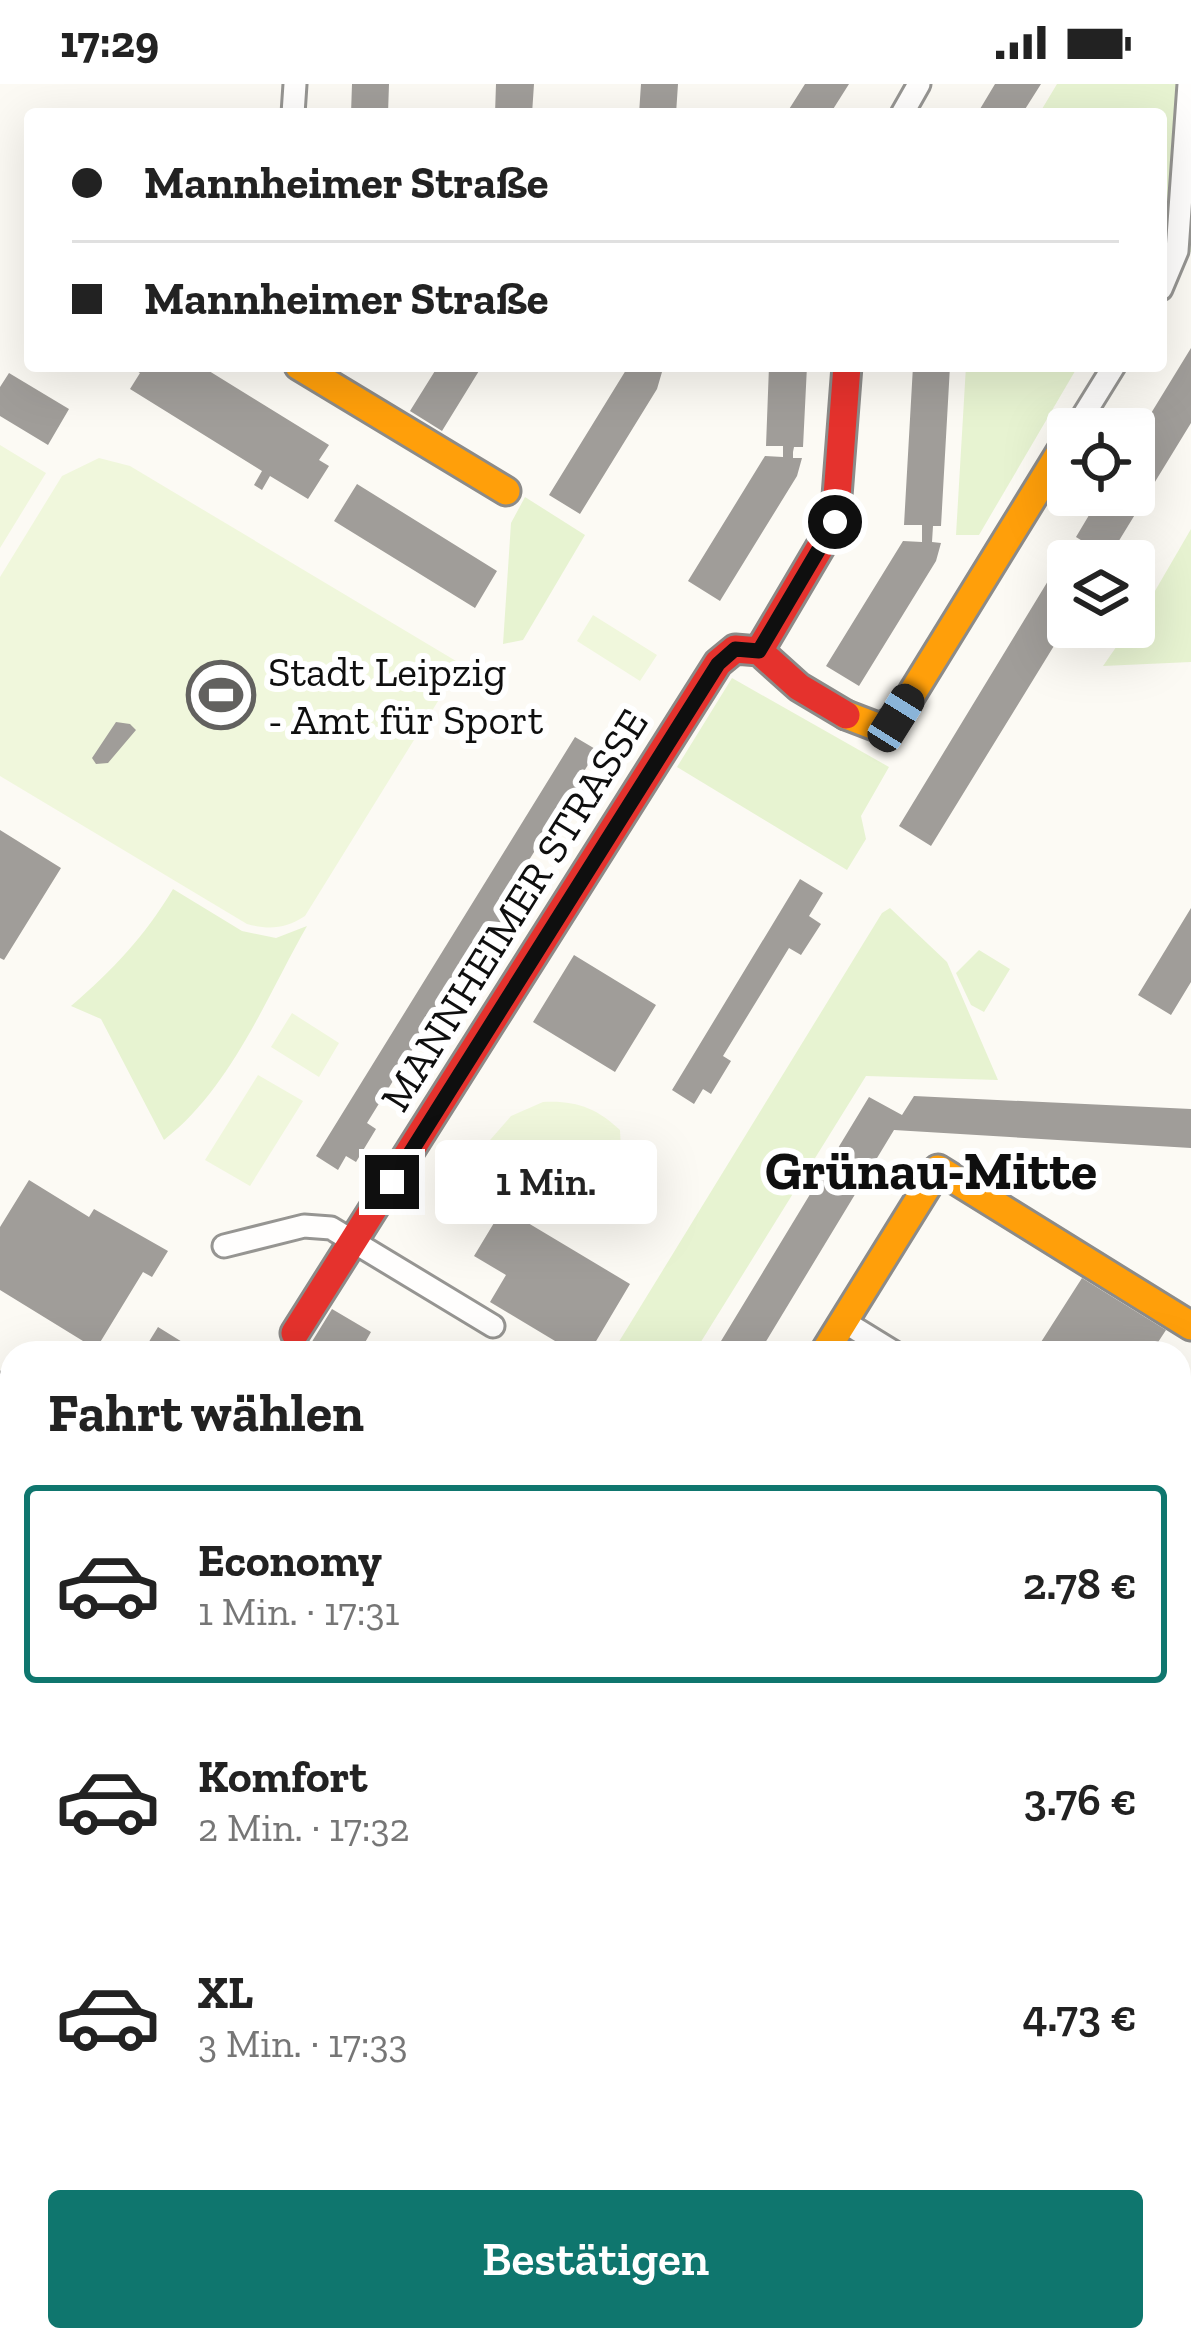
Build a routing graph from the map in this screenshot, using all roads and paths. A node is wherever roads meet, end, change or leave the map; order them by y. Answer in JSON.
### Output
{"nodes":[{"id":1,"x":1189,"y":84,"type":"edge"},
{"id":2,"x":1167,"y":276,"type":"edge"},
{"id":3,"x":309,"y":372,"type":"edge"},
{"id":4,"x":847,"y":372,"type":"edge"},
{"id":5,"x":1110,"y":372,"type":"edge"},
{"id":6,"x":1088,"y":408,"type":"edge"},
{"id":7,"x":1047,"y":474,"type":"edge"},
{"id":8,"x":506,"y":490,"type":"dead end"},
{"id":9,"x":759,"y":651,"type":"junction"},
{"id":10,"x":355,"y":1240,"type":"junction"},
{"id":11,"x":224,"y":1246,"type":"dead end"},
{"id":12,"x":843,"y":1321,"type":"junction"},
{"id":13,"x":494,"y":1326,"type":"dead end"},
{"id":14,"x":1191,"y":1327,"type":"edge"},
{"id":15,"x":295,"y":1334,"type":"dead end"},
{"id":16,"x":831,"y":1341,"type":"edge"},
{"id":17,"x":876,"y":1341,"type":"edge"}],
"edges":[{"from":1,"to":2,"type":"street"},
{"from":3,"to":8,"type":"street"},
{"from":4,"to":9,"type":"street"},
{"from":5,"to":6,"type":"street"},
{"from":7,"to":9,"type":"street"},
{"from":9,"to":10,"type":"street","name":"MANNHEIMER STRASSE"},
{"from":10,"to":11,"type":"street"},
{"from":10,"to":13,"type":"street"},
{"from":10,"to":15,"type":"street","name":"MANNHEIMER STRASSE"},
{"from":12,"to":14,"type":"street"},
{"from":12,"to":16,"type":"street"},
{"from":12,"to":17,"type":"street"}]}
